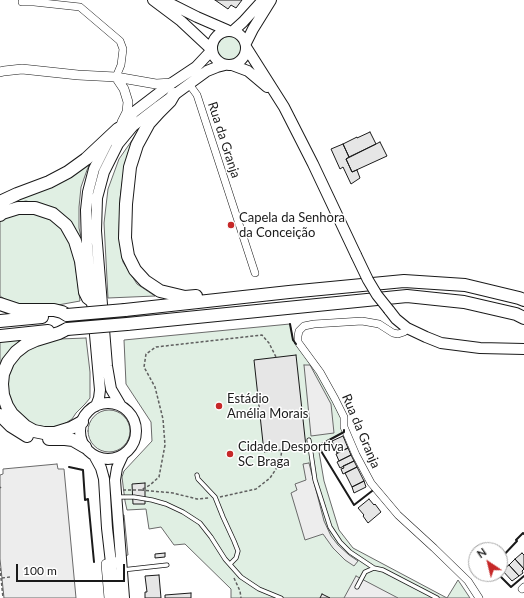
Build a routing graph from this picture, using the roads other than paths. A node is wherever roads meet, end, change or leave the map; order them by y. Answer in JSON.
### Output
{"nodes":[{"id":1,"x":153,"y":0,"type":"edge"},
{"id":2,"x":163,"y":0,"type":"edge"},
{"id":3,"x":263,"y":0,"type":"edge"},
{"id":4,"x":271,"y":0,"type":"edge"},
{"id":5,"x":22,"y":2,"type":"dead end"},
{"id":6,"x":230,"y":30,"type":"junction"},
{"id":7,"x":246,"y":45,"type":"junction"},
{"id":8,"x":212,"y":50,"type":"junction"},
{"id":9,"x":228,"y":65,"type":"junction"},
{"id":10,"x":0,"y":72,"type":"edge"},
{"id":11,"x":116,"y":77,"type":"junction"},
{"id":12,"x":189,"y":84,"type":"junction"},
{"id":13,"x":173,"y":89,"type":"junction"},
{"id":14,"x":277,"y":96,"type":"junction"},
{"id":15,"x":118,"y":129,"type":"junction"},
{"id":16,"x":0,"y":202,"type":"edge"},
{"id":17,"x":0,"y":215,"type":"edge"},
{"id":18,"x":255,"y":273,"type":"dead end"},
{"id":19,"x":289,"y":292,"type":"junction"},
{"id":20,"x":524,"y":300,"type":"edge"},
{"id":21,"x":92,"y":301,"type":"junction"},
{"id":22,"x":0,"y":304,"type":"edge"},
{"id":23,"x":67,"y":316,"type":"junction"},
{"id":24,"x":524,"y":318,"type":"edge"},
{"id":25,"x":0,"y":321,"type":"edge"},
{"id":26,"x":407,"y":328,"type":"junction"},
{"id":27,"x":67,"y":329,"type":"junction"},
{"id":28,"x":0,"y":336,"type":"edge"},
{"id":29,"x":524,"y":349,"type":"edge"},
{"id":30,"x":96,"y":406,"type":"junction"},
{"id":31,"x":121,"y":406,"type":"junction"},
{"id":32,"x":0,"y":415,"type":"edge"},
{"id":33,"x":82,"y":422,"type":"junction"},
{"id":34,"x":308,"y":440,"type":"dead end"},
{"id":35,"x":85,"y":447,"type":"junction"},
{"id":36,"x":123,"y":455,"type":"junction"},
{"id":37,"x":95,"y":457,"type":"junction"},
{"id":38,"x":197,"y":475,"type":"dead end"},
{"id":39,"x":118,"y":494,"type":"junction"},
{"id":40,"x":107,"y":528,"type":"junction"},
{"id":41,"x":230,"y":564,"type":"junction"},
{"id":42,"x":167,"y":565,"type":"dead end"},
{"id":43,"x":374,"y":568,"type":"junction"},
{"id":44,"x":122,"y":570,"type":"junction"},
{"id":45,"x":113,"y":583,"type":"junction"},
{"id":46,"x":357,"y":587,"type":"dead end"},
{"id":47,"x":109,"y":598,"type":"edge"},
{"id":48,"x":115,"y":598,"type":"edge"},
{"id":49,"x":124,"y":598,"type":"edge"},
{"id":50,"x":281,"y":598,"type":"edge"},
{"id":51,"x":436,"y":598,"type":"edge"},
{"id":52,"x":479,"y":598,"type":"edge"}],
"edges":[{"from":1,"to":8,"type":"main road"},
{"from":2,"to":6,"type":"main road"},
{"from":3,"to":6,"type":"main road"},
{"from":4,"to":7,"type":"main road"},
{"from":5,"to":11,"type":"street"},
{"from":6,"to":7,"type":"main road"},
{"from":6,"to":8,"type":"main road"},
{"from":7,"to":9,"type":"main road"},
{"from":7,"to":14,"type":"main road"},
{"from":8,"to":9,"type":"main road"},
{"from":8,"to":13,"type":"main road"},
{"from":9,"to":12,"type":"main road"},
{"from":9,"to":14,"type":"main road"},
{"from":10,"to":11,"type":"street"},
{"from":11,"to":13,"type":"street"},
{"from":11,"to":15,"type":"street"},
{"from":12,"to":13,"type":"main road"},
{"from":12,"to":18,"type":"street","name":"Rua da Granja"},
{"from":13,"to":15,"type":"main road"},
{"from":13,"to":19,"type":"highway"},
{"from":13,"to":31,"type":"main road"},
{"from":14,"to":26,"type":"main road","bridge":true},
{"from":15,"to":16,"type":"highway"},
{"from":15,"to":21,"type":"main road"},
{"from":17,"to":21,"type":"highway"},
{"from":19,"to":20,"type":"highway"},
{"from":19,"to":23,"type":"highway","bridge":true},
{"from":21,"to":30,"type":"main road"},
{"from":22,"to":23,"type":"highway"},
{"from":23,"to":25,"type":"highway"},
{"from":24,"to":27,"type":"highway","bridge":true},
{"from":26,"to":29,"type":"main road"},
{"from":26,"to":52,"type":"street","name":"Rua da Granja"},
{"from":27,"to":28,"type":"highway"},
{"from":27,"to":33,"type":"highway"},
{"from":30,"to":31,"type":"main road"},
{"from":30,"to":33,"type":"main road"},
{"from":31,"to":36,"type":"main road"},
{"from":32,"to":35,"type":"highway"},
{"from":33,"to":35,"type":"main road"},
{"from":34,"to":43,"type":"lane"},
{"from":35,"to":37,"type":"main road"},
{"from":36,"to":37,"type":"main road"},
{"from":36,"to":39,"type":"main road"},
{"from":37,"to":40,"type":"main road"},
{"from":38,"to":41,"type":"lane"},
{"from":39,"to":41,"type":"lane"},
{"from":39,"to":44,"type":"main road"},
{"from":40,"to":44,"type":"lane"},
{"from":40,"to":45,"type":"main road"},
{"from":40,"to":47,"type":"street"},
{"from":41,"to":50,"type":"lane"},
{"from":42,"to":44,"type":"lane"},
{"from":43,"to":46,"type":"lane"},
{"from":43,"to":51,"type":"lane"},
{"from":44,"to":45,"type":"lane"},
{"from":44,"to":49,"type":"main road"},
{"from":45,"to":48,"type":"main road"}]}
